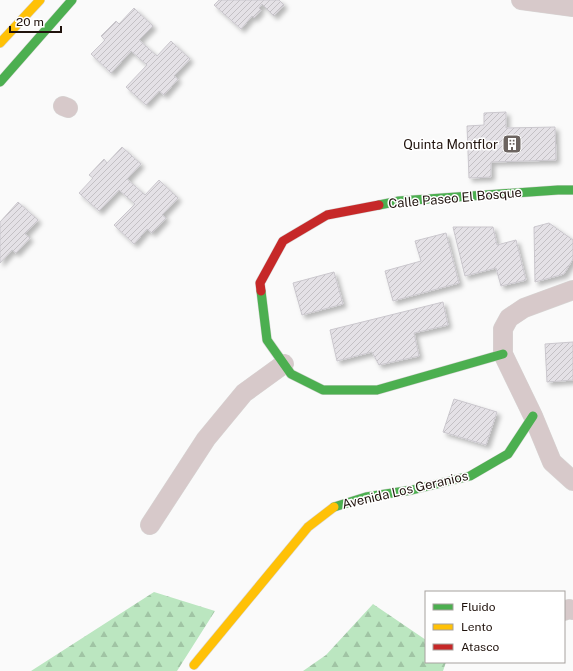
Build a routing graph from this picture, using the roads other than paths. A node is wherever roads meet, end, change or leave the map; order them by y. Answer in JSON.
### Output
{"nodes":[{"id":1,"x":40,"y":0,"type":"edge"},
{"id":2,"x":72,"y":0,"type":"edge"},
{"id":3,"x":521,"y":0,"type":"edge"},
{"id":4,"x":573,"y":7,"type":"edge"},
{"id":5,"x":0,"y":43,"type":"edge"},
{"id":6,"x":0,"y":82,"type":"edge"},
{"id":7,"x":573,"y":190,"type":"edge"},
{"id":8,"x":573,"y":290,"type":"edge"},
{"id":9,"x":503,"y":354,"type":"junction"},
{"id":10,"x":284,"y":364,"type":"junction"},
{"id":11,"x":533,"y":416,"type":"junction"},
{"id":12,"x":573,"y":481,"type":"edge"},
{"id":13,"x":150,"y":525,"type":"dead end"},
{"id":14,"x":194,"y":665,"type":"dead end"}],
"edges":[{"from":1,"to":5,"type":"street"},
{"from":2,"to":6,"type":"street"},
{"from":3,"to":4,"type":"street"},
{"from":7,"to":10,"type":"street","name":"Calle Paseo El Bosque"},
{"from":8,"to":9,"type":"street"},
{"from":9,"to":10,"type":"street","name":"Calle Paseo El Bosque"},
{"from":9,"to":11,"type":"street"},
{"from":10,"to":13,"type":"street"},
{"from":11,"to":12,"type":"street"},
{"from":11,"to":14,"type":"street","name":"Avenida Los Geranios"}]}
